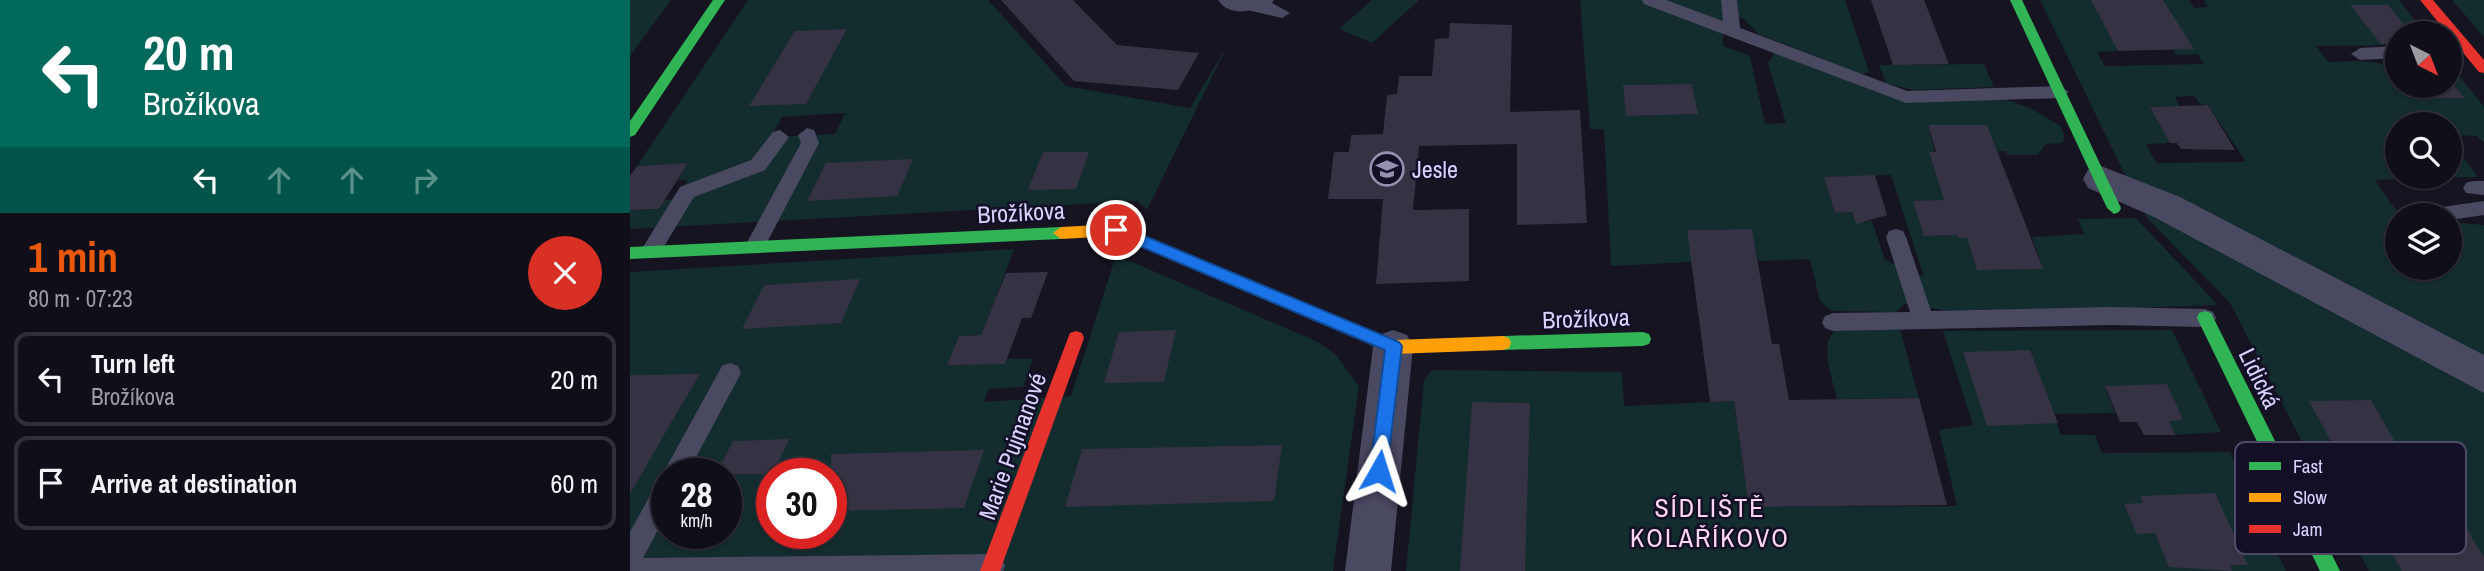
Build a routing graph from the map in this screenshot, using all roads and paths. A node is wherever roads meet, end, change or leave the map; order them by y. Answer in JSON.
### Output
{"nodes":[{"id":1,"x":719,"y":0,"type":"edge"},
{"id":2,"x":1650,"y":0,"type":"edge"},
{"id":3,"x":1729,"y":0,"type":"edge"},
{"id":4,"x":2016,"y":0,"type":"edge"},
{"id":5,"x":2426,"y":0,"type":"edge"},
{"id":6,"x":1250,"y":2,"type":"edge"},
{"id":7,"x":1283,"y":13,"type":"dead end"},
{"id":8,"x":1732,"y":32,"type":"junction"},
{"id":9,"x":2462,"y":51,"type":"edge"},
{"id":10,"x":2469,"y":51,"type":"junction"},
{"id":11,"x":2385,"y":53,"type":"edge"},
{"id":12,"x":2360,"y":54,"type":"dead end"},
{"id":13,"x":2484,"y":69,"type":"edge"},
{"id":14,"x":2060,"y":92,"type":"junction"},
{"id":15,"x":630,"y":132,"type":"edge"},
{"id":16,"x":780,"y":137,"type":"dead end"},
{"id":17,"x":812,"y":138,"type":"dead end"},
{"id":18,"x":2107,"y":194,"type":"joint"},
{"id":19,"x":2484,"y":208,"type":"edge"},
{"id":20,"x":2462,"y":211,"type":"edge"},
{"id":21,"x":1896,"y":237,"type":"dead end"},
{"id":22,"x":755,"y":246,"type":"junction"},
{"id":23,"x":640,"y":252,"type":"edge"},
{"id":24,"x":2205,"y":318,"type":"joint"},
{"id":25,"x":1923,"y":320,"type":"junction"},
{"id":26,"x":1833,"y":322,"type":"dead end"},
{"id":27,"x":1076,"y":338,"type":"dead end"},
{"id":28,"x":1643,"y":339,"type":"dead end"},
{"id":29,"x":1393,"y":346,"type":"junction"},
{"id":30,"x":730,"y":373,"type":"dead end"},
{"id":31,"x":2484,"y":375,"type":"edge"},
{"id":32,"x":2266,"y":442,"type":"edge"},
{"id":33,"x":684,"y":458,"type":"edge"},
{"id":34,"x":651,"y":518,"type":"edge"},
{"id":35,"x":2322,"y":554,"type":"edge"},
{"id":36,"x":630,"y":556,"type":"edge"},
{"id":37,"x":991,"y":569,"type":"edge"},
{"id":38,"x":630,"y":570,"type":"edge"},
{"id":39,"x":1368,"y":571,"type":"edge"},
{"id":40,"x":2330,"y":571,"type":"edge"}],
"edges":[{"from":1,"to":15,"type":"street"},
{"from":2,"to":8,"type":"lane"},
{"from":3,"to":8,"type":"lane"},
{"from":4,"to":14,"type":"street"},
{"from":5,"to":10,"type":"street"},
{"from":6,"to":7,"type":"lane"},
{"from":8,"to":14,"type":"lane"},
{"from":9,"to":10,"type":"lane"},
{"from":10,"to":13,"type":"street"},
{"from":11,"to":12,"type":"lane"},
{"from":14,"to":18,"type":"street"},
{"from":16,"to":23,"type":"lane"},
{"from":17,"to":22,"type":"lane"},
{"from":18,"to":31,"type":"street"},
{"from":19,"to":20,"type":"lane"},
{"from":21,"to":25,"type":"lane"},
{"from":22,"to":23,"type":"street","name":"Brožíkova"},
{"from":22,"to":29,"type":"street","name":"Brožíkova"},
{"from":24,"to":25,"type":"lane"},
{"from":24,"to":32,"type":"street","name":"Lidická"},
{"from":25,"to":26,"type":"lane"},
{"from":27,"to":37,"type":"street","name":"Marie Pujmanové"},
{"from":28,"to":29,"type":"street","name":"Brožíkova"},
{"from":29,"to":39,"type":"street"},
{"from":30,"to":33,"type":"lane"},
{"from":34,"to":36,"type":"lane"},
{"from":35,"to":40,"type":"street","name":"Lidická"},
{"from":37,"to":38,"type":"lane"}]}
